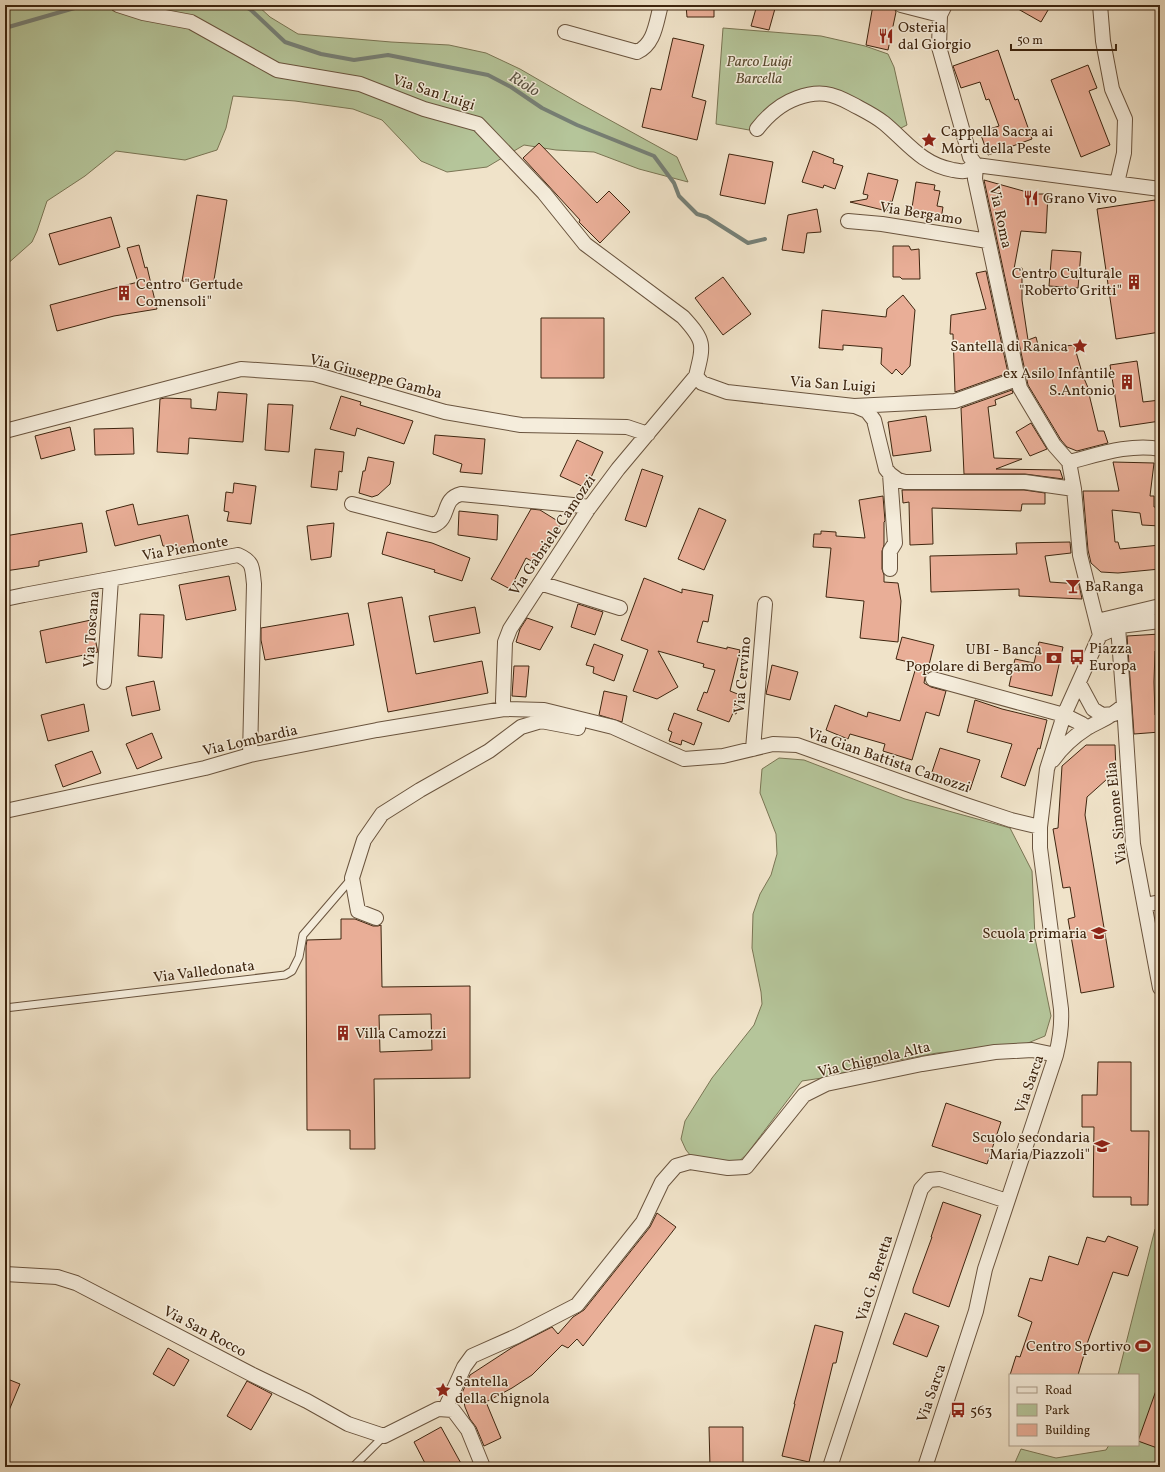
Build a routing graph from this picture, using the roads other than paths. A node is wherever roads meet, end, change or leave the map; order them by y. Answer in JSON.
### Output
{"nodes":[{"id":1,"x":118,"y":5,"type":"edge"},
{"id":2,"x":661,"y":5,"type":"edge"},
{"id":3,"x":901,"y":5,"type":"edge"},
{"id":4,"x":1100,"y":5,"type":"edge"},
{"id":5,"x":942,"y":10,"type":"edge"},
{"id":6,"x":565,"y":32,"type":"dead end"},
{"id":7,"x":757,"y":129,"type":"dead end"},
{"id":8,"x":976,"y":165,"type":"junction"},
{"id":9,"x":1117,"y":183,"type":"junction"},
{"id":10,"x":1160,"y":189,"type":"edge"},
{"id":11,"x":848,"y":221,"type":"dead end"},
{"id":12,"x":988,"y":241,"type":"junction"},
{"id":13,"x":696,"y":376,"type":"junction"},
{"id":14,"x":1017,"y":379,"type":"junction"},
{"id":15,"x":676,"y":399,"type":"joint"},
{"id":16,"x":888,"y":404,"type":"junction"},
{"id":17,"x":854,"y":406,"type":"junction"},
{"id":18,"x":874,"y":420,"type":"junction"},
{"id":19,"x":5,"y":430,"type":"edge"},
{"id":20,"x":648,"y":434,"type":"junction"},
{"id":21,"x":1160,"y":449,"type":"edge"},
{"id":22,"x":1069,"y":462,"type":"junction"},
{"id":23,"x":890,"y":474,"type":"junction"},
{"id":24,"x":1074,"y":490,"type":"junction"},
{"id":25,"x":352,"y":504,"type":"dead end"},
{"id":26,"x":589,"y":508,"type":"junction"},
{"id":27,"x":890,"y":569,"type":"dead end"},
{"id":28,"x":111,"y":579,"type":"junction"},
{"id":29,"x":540,"y":583,"type":"junction"},
{"id":30,"x":5,"y":600,"type":"edge"},
{"id":31,"x":765,"y":604,"type":"dead end"},
{"id":32,"x":1160,"y":606,"type":"edge"},
{"id":33,"x":620,"y":608,"type":"dead end"},
{"id":34,"x":1097,"y":621,"type":"junction"},
{"id":35,"x":1160,"y":621,"type":"edge"},
{"id":36,"x":1118,"y":627,"type":"junction"},
{"id":37,"x":1100,"y":635,"type":"junction"},
{"id":38,"x":933,"y":679,"type":"dead end"},
{"id":39,"x":104,"y":682,"type":"dead end"},
{"id":40,"x":1079,"y":683,"type":"junction"},
{"id":41,"x":504,"y":709,"type":"junction"},
{"id":42,"x":1119,"y":710,"type":"junction"},
{"id":43,"x":1064,"y":715,"type":"junction"},
{"id":44,"x":613,"y":727,"type":"junction"},
{"id":45,"x":1087,"y":728,"type":"junction"},
{"id":46,"x":753,"y":749,"type":"junction"},
{"id":47,"x":250,"y":755,"type":"junction"},
{"id":48,"x":1047,"y":769,"type":"junction"},
{"id":49,"x":5,"y":811,"type":"edge"},
{"id":50,"x":1040,"y":827,"type":"junction"},
{"id":51,"x":352,"y":878,"type":"junction"},
{"id":52,"x":1160,"y":902,"type":"edge"},
{"id":53,"x":1145,"y":905,"type":"junction"},
{"id":54,"x":376,"y":918,"type":"dead end"},
{"id":55,"x":1160,"y":988,"type":"edge"},
{"id":56,"x":5,"y":1008,"type":"edge"},
{"id":57,"x":1056,"y":1055,"type":"junction"},
{"id":58,"x":1007,"y":1201,"type":"junction"},
{"id":59,"x":5,"y":1274,"type":"edge"},
{"id":60,"x":445,"y":1409,"type":"junction"},
{"id":61,"x":384,"y":1436,"type":"junction"},
{"id":62,"x":353,"y":1467,"type":"edge"},
{"id":63,"x":483,"y":1467,"type":"edge"},
{"id":64,"x":830,"y":1467,"type":"edge"},
{"id":65,"x":925,"y":1467,"type":"edge"}],
"edges":[{"from":1,"to":13,"type":"street","name":"Via San Luigi"},
{"from":2,"to":6,"type":"street"},
{"from":3,"to":5,"type":"street"},
{"from":4,"to":9,"type":"street"},
{"from":5,"to":8,"type":"street","name":"Via Roma"},
{"from":7,"to":8,"type":"street"},
{"from":8,"to":9,"type":"street"},
{"from":8,"to":12,"type":"street","name":"Via Roma"},
{"from":9,"to":10,"type":"street"},
{"from":11,"to":12,"type":"street","name":"Via Bergamo"},
{"from":12,"to":14,"type":"street","name":"Via Roma"},
{"from":13,"to":15,"type":"street","name":"Via San Luigi"},
{"from":13,"to":17,"type":"street","name":"Via San Luigi"},
{"from":14,"to":16,"type":"street","name":"Via San Luigi"},
{"from":14,"to":22,"type":"street","name":"Via Roma"},
{"from":15,"to":20,"type":"street","name":"Via Gabriele Camozzi"},
{"from":16,"to":17,"type":"street","name":"Via San Luigi"},
{"from":16,"to":18,"type":"street"},
{"from":17,"to":18,"type":"street"},
{"from":18,"to":23,"type":"street"},
{"from":19,"to":20,"type":"street","name":"Via Giuseppe Gamba"},
{"from":20,"to":26,"type":"street","name":"Via Gabriele Camozzi"},
{"from":21,"to":22,"type":"street"},
{"from":22,"to":24,"type":"street"},
{"from":23,"to":24,"type":"street"},
{"from":23,"to":27,"type":"street"},
{"from":24,"to":34,"type":"street"},
{"from":25,"to":26,"type":"street"},
{"from":26,"to":29,"type":"street","name":"Via Gabriele Camozzi"},
{"from":28,"to":30,"type":"street","name":"Via Piemonte"},
{"from":28,"to":39,"type":"street","name":"Via Toscana"},
{"from":28,"to":47,"type":"street","name":"Via Piemonte"},
{"from":29,"to":33,"type":"street"},
{"from":29,"to":41,"type":"street","name":"Via Gabriele Camozzi"},
{"from":31,"to":46,"type":"street","name":"Via Cervino"},
{"from":32,"to":34,"type":"street"},
{"from":34,"to":37,"type":"street"},
{"from":35,"to":36,"type":"street"},
{"from":36,"to":37,"type":"street"},
{"from":36,"to":42,"type":"street"},
{"from":37,"to":40,"type":"street"},
{"from":38,"to":43,"type":"street"},
{"from":40,"to":42,"type":"street"},
{"from":40,"to":43,"type":"street"},
{"from":41,"to":44,"type":"street","name":"Via Gian Battista Camozzi"},
{"from":41,"to":47,"type":"street","name":"Via Lombardia"},
{"from":42,"to":45,"type":"street"},
{"from":42,"to":53,"type":"street","name":"Via Simone Elia"},
{"from":43,"to":45,"type":"street"},
{"from":43,"to":48,"type":"street"},
{"from":44,"to":46,"type":"street","name":"Via Gian Battista Camozzi"},
{"from":44,"to":51,"type":"street"},
{"from":45,"to":48,"type":"street"},
{"from":46,"to":50,"type":"street","name":"Via Gian Battista Camozzi"},
{"from":47,"to":49,"type":"street","name":"Via Lombardia"},
{"from":48,"to":50,"type":"street","name":"Via Sarca"},
{"from":50,"to":57,"type":"street","name":"Via Sarca"},
{"from":51,"to":54,"type":"street"},
{"from":51,"to":56,"type":"lane","name":"Via Valledonata"},
{"from":52,"to":53,"type":"street"},
{"from":53,"to":55,"type":"street","name":"Via Simone Elia"},
{"from":57,"to":58,"type":"street","name":"Via Sarca"},
{"from":57,"to":60,"type":"street","name":"Via Chignola Alta"},
{"from":58,"to":64,"type":"street","name":"Via G. Beretta"},
{"from":58,"to":65,"type":"street","name":"Via Sarca"},
{"from":59,"to":61,"type":"street","name":"Via San Rocco"},
{"from":60,"to":61,"type":"street"},
{"from":60,"to":63,"type":"street"},
{"from":61,"to":62,"type":"lane"}]}
